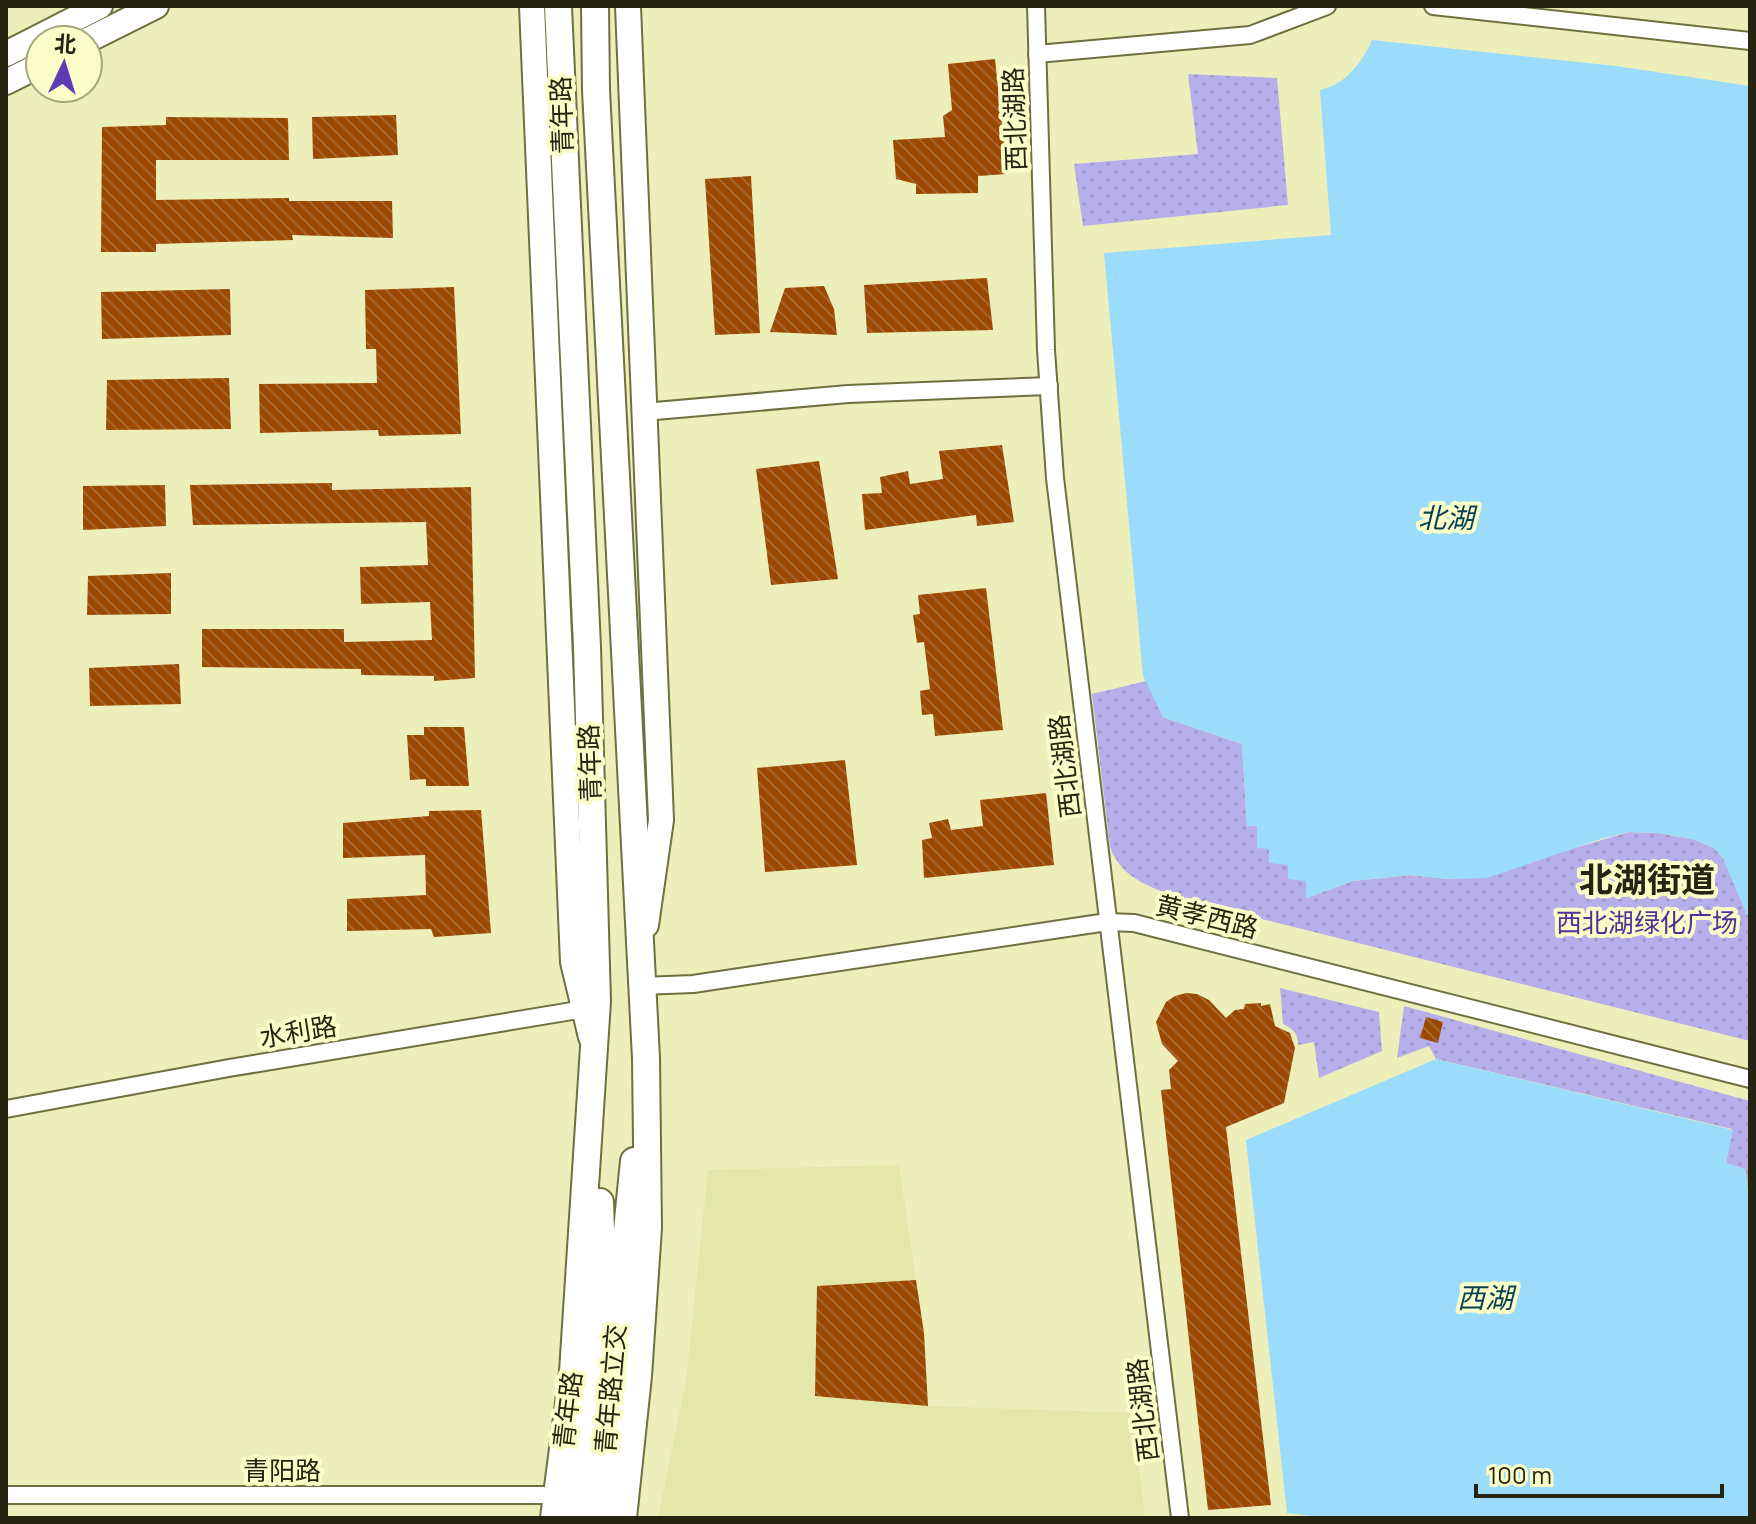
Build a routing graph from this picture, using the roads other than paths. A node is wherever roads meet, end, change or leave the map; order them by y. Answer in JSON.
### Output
{"nodes":[{"id":1,"x":100,"y":6,"type":"edge"},
{"id":2,"x":156,"y":6,"type":"edge"},
{"id":3,"x":532,"y":6,"type":"edge"},
{"id":4,"x":547,"y":6,"type":"edge"},
{"id":5,"x":558,"y":6,"type":"edge"},
{"id":6,"x":595,"y":6,"type":"edge"},
{"id":7,"x":628,"y":6,"type":"edge"},
{"id":8,"x":1036,"y":6,"type":"edge"},
{"id":9,"x":1327,"y":6,"type":"edge"},
{"id":10,"x":1433,"y":6,"type":"edge"},
{"id":11,"x":65,"y":24,"type":"edge"},
{"id":12,"x":104,"y":32,"type":"edge"},
{"id":13,"x":1750,"y":41,"type":"edge"},
{"id":14,"x":24,"y":45,"type":"edge"},
{"id":15,"x":559,"y":50,"type":"junction"},
{"id":16,"x":6,"y":54,"type":"edge"},
{"id":17,"x":1037,"y":54,"type":"junction"},
{"id":18,"x":24,"y":73,"type":"edge"},
{"id":19,"x":6,"y":82,"type":"edge"},
{"id":20,"x":1049,"y":386,"type":"junction"},
{"id":21,"x":644,"y":412,"type":"junction"},
{"id":22,"x":1107,"y":922,"type":"junction"},
{"id":23,"x":641,"y":976,"type":"junction"},
{"id":24,"x":590,"y":1005,"type":"junction"},
{"id":25,"x":646,"y":1058,"type":"junction"},
{"id":26,"x":594,"y":1064,"type":"junction"},
{"id":27,"x":1750,"y":1079,"type":"edge"},
{"id":28,"x":6,"y":1109,"type":"edge"},
{"id":29,"x":612,"y":1259,"type":"junction"},
{"id":30,"x":6,"y":1495,"type":"edge"},
{"id":31,"x":556,"y":1506,"type":"edge"},
{"id":32,"x":578,"y":1518,"type":"edge"},
{"id":33,"x":598,"y":1518,"type":"edge"},
{"id":34,"x":623,"y":1518,"type":"edge"},
{"id":35,"x":1180,"y":1518,"type":"edge"}],
"edges":[{"from":1,"to":11,"type":"main road"},
{"from":2,"to":12,"type":"main road"},
{"from":3,"to":24,"type":"main road"},
{"from":4,"to":15,"type":"main road"},
{"from":5,"to":15,"type":"main road","name":"青年路"},
{"from":6,"to":23,"type":"main road","name":"青年路"},
{"from":7,"to":21,"type":"main road"},
{"from":8,"to":17,"type":"street","name":"西北湖路"},
{"from":9,"to":17,"type":"street"},
{"from":10,"to":13,"type":"street"},
{"from":14,"to":16,"type":"main road"},
{"from":15,"to":24,"type":"main road","name":"青年路"},
{"from":17,"to":20,"type":"street","name":"西北湖路"},
{"from":18,"to":19,"type":"main road"},
{"from":20,"to":21,"type":"street"},
{"from":20,"to":22,"type":"street","name":"西北湖路"},
{"from":21,"to":23,"type":"main road"},
{"from":22,"to":23,"type":"street","name":"黄孝西路"},
{"from":22,"to":27,"type":"street","name":"黄孝西路"},
{"from":22,"to":35,"type":"street","name":"西北湖路"},
{"from":23,"to":25,"type":"main road","name":"青年路"},
{"from":24,"to":26,"type":"main road","name":"青年路"},
{"from":24,"to":28,"type":"street","name":"水利路"},
{"from":25,"to":29,"type":"main road"},
{"from":25,"to":34,"type":"main road","name":"青年路"},
{"from":26,"to":29,"type":"main road"},
{"from":26,"to":31,"type":"main road","name":"青年路"},
{"from":29,"to":32,"type":"main road","name":"青年路立交"},
{"from":29,"to":33,"type":"main road","name":"青年路立交"},
{"from":30,"to":31,"type":"street","name":"青阳路"}]}
